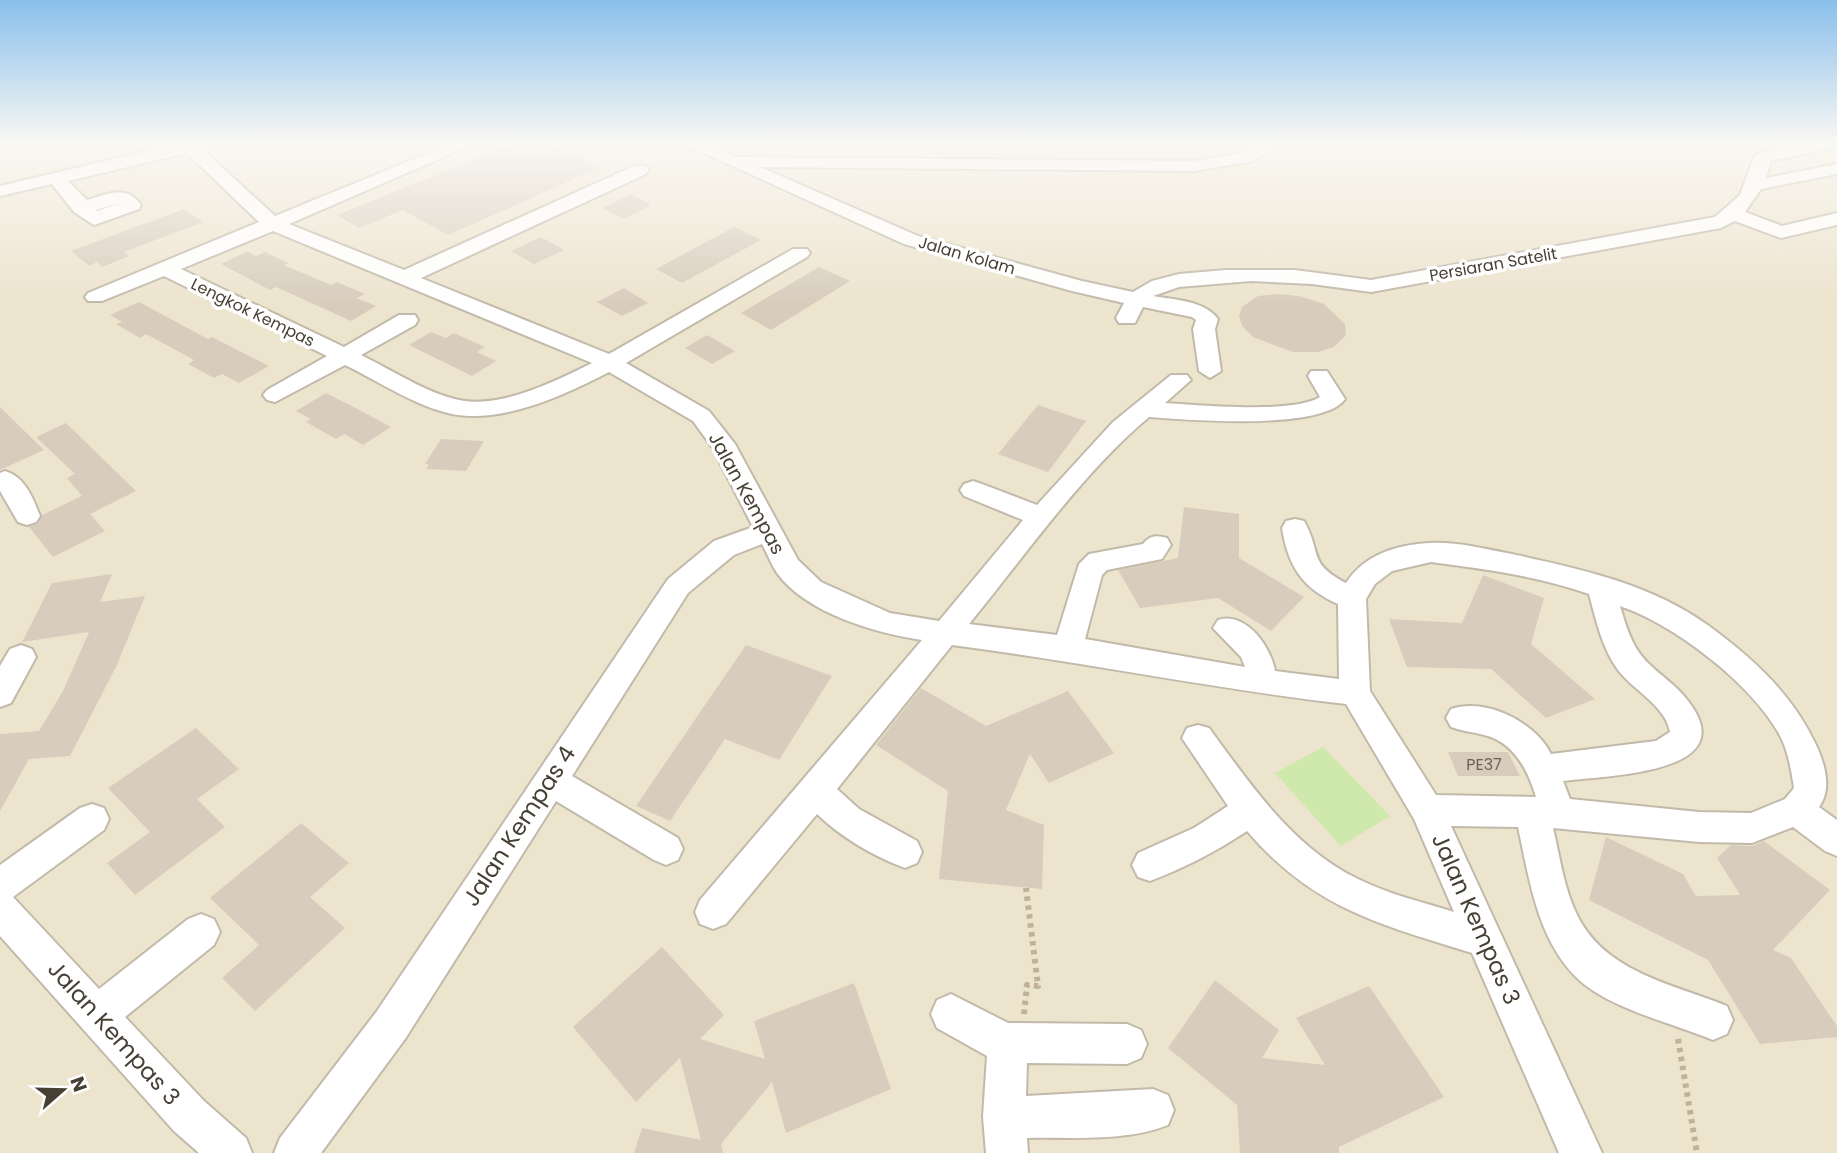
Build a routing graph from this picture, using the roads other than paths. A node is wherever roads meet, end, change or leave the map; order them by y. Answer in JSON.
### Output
{"nodes":[{"id":1,"x":72,"y":197,"type":"edge"},
{"id":2,"x":246,"y":197,"type":"edge"},
{"id":3,"x":336,"y":197,"type":"edge"},
{"id":4,"x":581,"y":197,"type":"edge"},
{"id":5,"x":810,"y":197,"type":"edge"},
{"id":6,"x":1747,"y":197,"type":"edge"},
{"id":7,"x":81,"y":208,"type":"dead end"},
{"id":8,"x":1734,"y":214,"type":"junction"},
{"id":9,"x":1837,"y":219,"type":"edge"},
{"id":10,"x":271,"y":223,"type":"junction"},
{"id":11,"x":800,"y":253,"type":"dead end"},
{"id":12,"x":162,"y":267,"type":"junction"},
{"id":13,"x":406,"y":277,"type":"junction"},
{"id":14,"x":95,"y":297,"type":"dead end"},
{"id":15,"x":1130,"y":309,"type":"junction"},
{"id":16,"x":407,"y":320,"type":"dead end"},
{"id":17,"x":344,"y":356,"type":"junction"},
{"id":18,"x":611,"y":363,"type":"junction"},
{"id":19,"x":1210,"y":371,"type":"dead end"},
{"id":20,"x":1319,"y":376,"type":"dead end"},
{"id":21,"x":1179,"y":380,"type":"dead end"},
{"id":22,"x":275,"y":394,"type":"dead end"},
{"id":23,"x":1144,"y":409,"type":"junction"},
{"id":24,"x":973,"y":490,"type":"dead end"},
{"id":25,"x":1041,"y":517,"type":"junction"},
{"id":26,"x":1295,"y":528,"type":"dead end"},
{"id":27,"x":769,"y":531,"type":"junction"},
{"id":28,"x":1157,"y":545,"type":"dead end"},
{"id":29,"x":1600,"y":585,"type":"junction"},
{"id":30,"x":1352,"y":597,"type":"junction"},
{"id":31,"x":1228,"y":628,"type":"dead end"},
{"id":32,"x":946,"y":633,"type":"junction"},
{"id":33,"x":1068,"y":648,"type":"junction"},
{"id":34,"x":21,"y":657,"type":"dead end"},
{"id":35,"x":1253,"y":681,"type":"junction"},
{"id":36,"x":1355,"y":693,"type":"junction"},
{"id":37,"x":0,"y":694,"type":"edge"},
{"id":38,"x":1462,"y":718,"type":"dead end"},
{"id":39,"x":1198,"y":738,"type":"dead end"},
{"id":40,"x":1544,"y":769,"type":"junction"},
{"id":41,"x":549,"y":779,"type":"junction"},
{"id":42,"x":815,"y":791,"type":"junction"},
{"id":43,"x":1250,"y":810,"type":"junction"},
{"id":44,"x":1427,"y":810,"type":"junction"},
{"id":45,"x":1797,"y":810,"type":"junction"},
{"id":46,"x":1545,"y":813,"type":"junction"},
{"id":47,"x":92,"y":819,"type":"dead end"},
{"id":48,"x":1837,"y":840,"type":"edge"},
{"id":49,"x":666,"y":849,"type":"dead end"},
{"id":50,"x":905,"y":852,"type":"dead end"},
{"id":51,"x":1150,"y":865,"type":"dead end"},
{"id":52,"x":0,"y":886,"type":"edge"},
{"id":53,"x":0,"y":909,"type":"edge"},
{"id":54,"x":713,"y":912,"type":"dead end"},
{"id":55,"x":201,"y":932,"type":"dead end"},
{"id":56,"x":1486,"y":939,"type":"junction"},
{"id":57,"x":98,"y":1014,"type":"junction"},
{"id":58,"x":951,"y":1014,"type":"dead end"},
{"id":59,"x":1713,"y":1020,"type":"dead end"},
{"id":60,"x":1014,"y":1043,"type":"junction"},
{"id":61,"x":1127,"y":1044,"type":"dead end"},
{"id":62,"x":1153,"y":1110,"type":"dead end"},
{"id":63,"x":1005,"y":1135,"type":"edge"},
{"id":64,"x":231,"y":1153,"type":"edge"},
{"id":65,"x":295,"y":1153,"type":"edge"},
{"id":66,"x":1581,"y":1153,"type":"edge"}],
"edges":[{"from":1,"to":7,"type":"street"},
{"from":2,"to":10,"type":"street","name":"Jalan Kempas"},
{"from":3,"to":10,"type":"street","name":"Lengkok Kempas"},
{"from":4,"to":13,"type":"street"},
{"from":5,"to":15,"type":"street","name":"Jalan Kolam"},
{"from":6,"to":8,"type":"street"},
{"from":8,"to":9,"type":"street"},
{"from":8,"to":15,"type":"street","name":"Persiaran Satelit"},
{"from":10,"to":12,"type":"street","name":"Lengkok Kempas"},
{"from":10,"to":13,"type":"street","name":"Jalan Kempas"},
{"from":11,"to":18,"type":"street","name":"Lengkok Kempas"},
{"from":12,"to":14,"type":"street","name":"Lengkok Kempas"},
{"from":12,"to":17,"type":"street","name":"Lengkok Kempas"},
{"from":13,"to":18,"type":"street","name":"Jalan Kempas"},
{"from":15,"to":19,"type":"street","name":"Jalan Kolam"},
{"from":16,"to":17,"type":"street","name":"Lengkok Kempas"},
{"from":17,"to":18,"type":"street","name":"Lengkok Kempas"},
{"from":17,"to":22,"type":"street","name":"Lengkok Kempas"},
{"from":18,"to":27,"type":"street","name":"Jalan Kempas"},
{"from":20,"to":23,"type":"street"},
{"from":21,"to":23,"type":"street"},
{"from":23,"to":25,"type":"street"},
{"from":24,"to":25,"type":"street"},
{"from":25,"to":32,"type":"street"},
{"from":26,"to":30,"type":"street"},
{"from":27,"to":32,"type":"street","name":"Jalan Kempas"},
{"from":27,"to":41,"type":"street","name":"Jalan Kempas 4"},
{"from":28,"to":33,"type":"street"},
{"from":29,"to":30,"type":"street"},
{"from":29,"to":40,"type":"street"},
{"from":29,"to":45,"type":"street"},
{"from":30,"to":36,"type":"street"},
{"from":31,"to":35,"type":"street"},
{"from":32,"to":33,"type":"street","name":"Jalan Kempas"},
{"from":32,"to":42,"type":"street"},
{"from":33,"to":35,"type":"street","name":"Jalan Kempas"},
{"from":34,"to":37,"type":"street"},
{"from":35,"to":36,"type":"street","name":"Jalan Kempas"},
{"from":36,"to":44,"type":"street","name":"Jalan Kempas 3"},
{"from":38,"to":40,"type":"street"},
{"from":39,"to":43,"type":"street"},
{"from":40,"to":46,"type":"street"},
{"from":41,"to":49,"type":"street"},
{"from":41,"to":65,"type":"street","name":"Jalan Kempas 4"},
{"from":42,"to":50,"type":"street"},
{"from":42,"to":54,"type":"street"},
{"from":43,"to":51,"type":"street"},
{"from":43,"to":56,"type":"street"},
{"from":44,"to":46,"type":"street"},
{"from":44,"to":56,"type":"street","name":"Jalan Kempas 3"},
{"from":45,"to":46,"type":"street"},
{"from":45,"to":48,"type":"street"},
{"from":46,"to":59,"type":"street"},
{"from":47,"to":52,"type":"street"},
{"from":53,"to":57,"type":"street","name":"Jalan Kempas 3"},
{"from":55,"to":57,"type":"street"},
{"from":56,"to":66,"type":"street","name":"Jalan Kempas 3"},
{"from":57,"to":64,"type":"street","name":"Jalan Kempas 3"},
{"from":58,"to":60,"type":"street"},
{"from":60,"to":61,"type":"street"},
{"from":60,"to":63,"type":"street"},
{"from":62,"to":63,"type":"street"}]}
